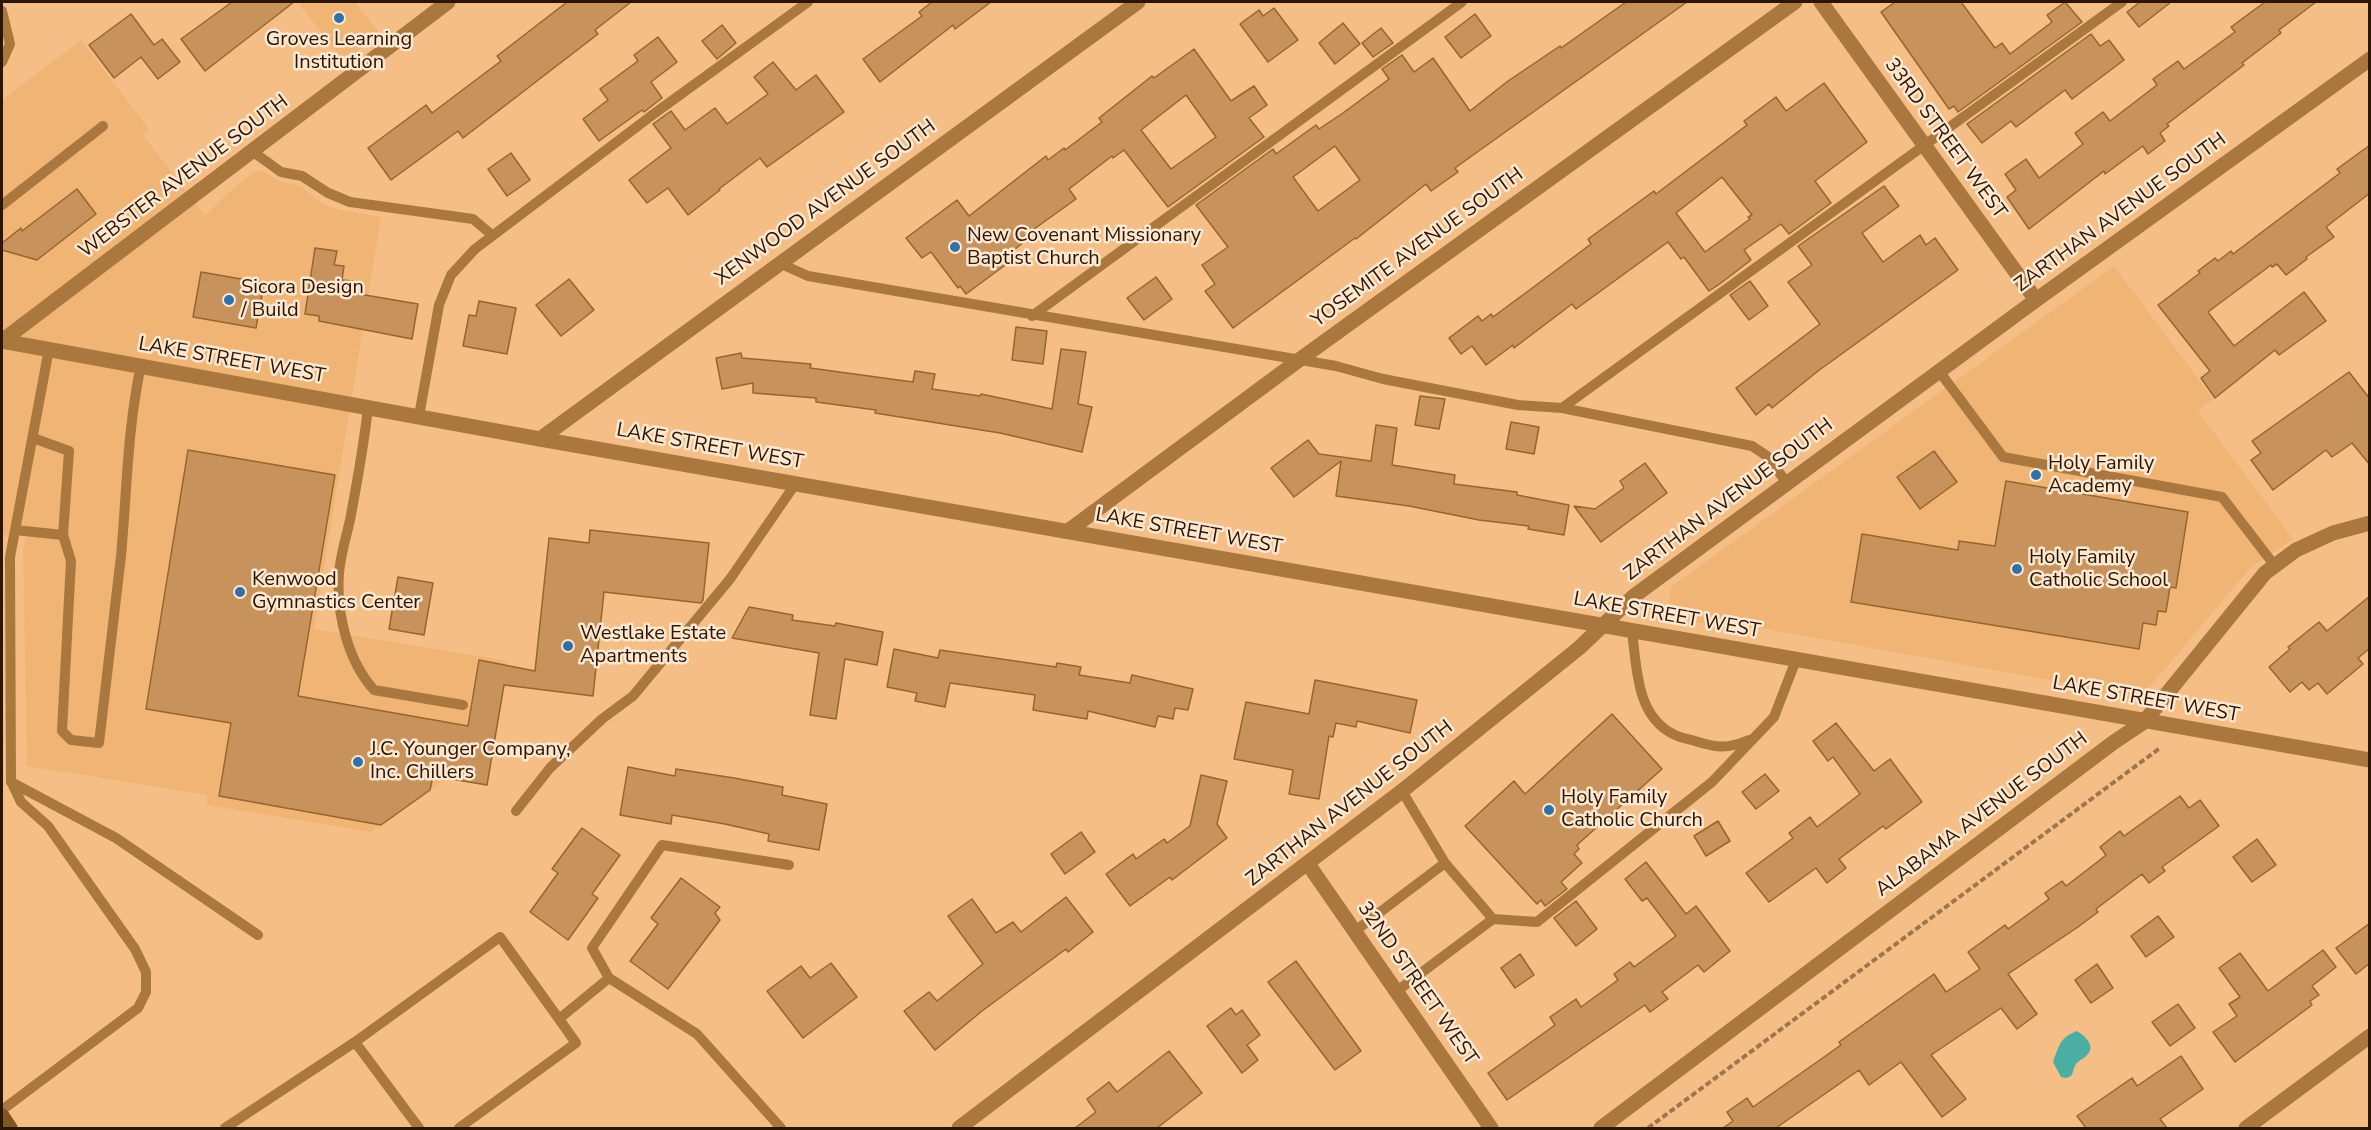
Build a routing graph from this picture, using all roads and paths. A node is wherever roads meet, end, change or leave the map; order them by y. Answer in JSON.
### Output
{"nodes":[{"id":1,"x":448,"y":2,"type":"edge"},
{"id":2,"x":808,"y":2,"type":"edge"},
{"id":3,"x":1138,"y":2,"type":"edge"},
{"id":4,"x":1462,"y":2,"type":"edge"},
{"id":5,"x":1795,"y":2,"type":"edge"},
{"id":6,"x":1821,"y":2,"type":"edge"},
{"id":7,"x":2122,"y":2,"type":"edge"},
{"id":8,"x":2,"y":11,"type":"edge"},
{"id":9,"x":2370,"y":59,"type":"edge"},
{"id":10,"x":2,"y":62,"type":"edge"},
{"id":11,"x":103,"y":126,"type":"dead end"},
{"id":12,"x":1923,"y":145,"type":"junction"},
{"id":13,"x":252,"y":151,"type":"junction"},
{"id":14,"x":2,"y":205,"type":"edge"},
{"id":15,"x":492,"y":235,"type":"junction"},
{"id":16,"x":779,"y":263,"type":"junction"},
{"id":17,"x":2036,"y":300,"type":"junction"},
{"id":18,"x":1032,"y":316,"type":"junction"},
{"id":19,"x":2,"y":341,"type":"edge"},
{"id":20,"x":49,"y":349,"type":"junction"},
{"id":21,"x":1299,"y":360,"type":"junction"},
{"id":22,"x":141,"y":366,"type":"junction"},
{"id":23,"x":1939,"y":371,"type":"junction"},
{"id":24,"x":368,"y":407,"type":"junction"},
{"id":25,"x":1562,"y":408,"type":"junction"},
{"id":26,"x":419,"y":416,"type":"junction"},
{"id":27,"x":33,"y":438,"type":"junction"},
{"id":28,"x":540,"y":439,"type":"junction"},
{"id":29,"x":796,"y":483,"type":"junction"},
{"id":30,"x":1787,"y":483,"type":"junction"},
{"id":31,"x":2370,"y":523,"type":"edge"},
{"id":32,"x":15,"y":530,"type":"junction"},
{"id":33,"x":1068,"y":531,"type":"junction"},
{"id":34,"x":63,"y":535,"type":"junction"},
{"id":35,"x":2275,"y":566,"type":"junction"},
{"id":36,"x":1602,"y":627,"type":"junction"},
{"id":37,"x":1632,"y":632,"type":"junction"},
{"id":38,"x":1796,"y":660,"type":"junction"},
{"id":39,"x":463,"y":705,"type":"dead end"},
{"id":40,"x":2144,"y":722,"type":"junction"},
{"id":41,"x":1754,"y":737,"type":"junction"},
{"id":42,"x":2160,"y":748,"type":"dead end"},
{"id":43,"x":2370,"y":760,"type":"edge"},
{"id":44,"x":11,"y":781,"type":"junction"},
{"id":45,"x":1402,"y":792,"type":"junction"},
{"id":46,"x":516,"y":811,"type":"dead end"},
{"id":47,"x":1445,"y":863,"type":"junction"},
{"id":48,"x":1308,"y":864,"type":"junction"},
{"id":49,"x":789,"y":865,"type":"dead end"},
{"id":50,"x":1492,"y":919,"type":"junction"},
{"id":51,"x":1355,"y":931,"type":"junction"},
{"id":52,"x":258,"y":935,"type":"dead end"},
{"id":53,"x":609,"y":978,"type":"junction"},
{"id":54,"x":1397,"y":991,"type":"junction"},
{"id":55,"x":559,"y":1019,"type":"junction"},
{"id":56,"x":2370,"y":1036,"type":"edge"},
{"id":57,"x":355,"y":1042,"type":"junction"},
{"id":58,"x":2,"y":1110,"type":"edge"},
{"id":59,"x":2,"y":1116,"type":"edge"},
{"id":60,"x":10,"y":1128,"type":"edge"},
{"id":61,"x":225,"y":1128,"type":"edge"},
{"id":62,"x":418,"y":1128,"type":"edge"},
{"id":63,"x":459,"y":1128,"type":"edge"},
{"id":64,"x":781,"y":1128,"type":"edge"},
{"id":65,"x":959,"y":1128,"type":"edge"},
{"id":66,"x":1491,"y":1128,"type":"edge"},
{"id":67,"x":1600,"y":1128,"type":"edge"},
{"id":68,"x":1648,"y":1128,"type":"edge"},
{"id":69,"x":2246,"y":1128,"type":"edge"}],
"edges":[{"from":1,"to":13,"type":"street","name":"WEBSTER AVENUE SOUTH"},
{"from":2,"to":15,"type":"lane"},
{"from":3,"to":16,"type":"street","name":"XENWOOD AVENUE SOUTH"},
{"from":4,"to":18,"type":"lane"},
{"from":5,"to":21,"type":"street","name":"YOSEMITE AVENUE SOUTH"},
{"from":6,"to":12,"type":"street","name":"33RD STREET WEST"},
{"from":7,"to":12,"type":"lane"},
{"from":8,"to":10,"type":"lane"},
{"from":9,"to":17,"type":"street","name":"ZARTHAN AVENUE SOUTH"},
{"from":11,"to":14,"type":"lane"},
{"from":12,"to":17,"type":"street","name":"33RD STREET WEST"},
{"from":12,"to":25,"type":"lane"},
{"from":13,"to":15,"type":"lane"},
{"from":13,"to":19,"type":"street","name":"WEBSTER AVENUE SOUTH"},
{"from":15,"to":26,"type":"lane"},
{"from":16,"to":18,"type":"lane"},
{"from":16,"to":28,"type":"street","name":"XENWOOD AVENUE SOUTH"},
{"from":17,"to":23,"type":"street","name":"ZARTHAN AVENUE SOUTH"},
{"from":18,"to":21,"type":"lane"},
{"from":19,"to":20,"type":"street","name":"LAKE STREET WEST"},
{"from":20,"to":22,"type":"street","name":"LAKE STREET WEST"},
{"from":20,"to":27,"type":"lane"},
{"from":21,"to":25,"type":"lane"},
{"from":21,"to":33,"type":"street","name":"YOSEMITE AVENUE SOUTH"},
{"from":22,"to":24,"type":"street","name":"LAKE STREET WEST"},
{"from":22,"to":34,"type":"lane"},
{"from":23,"to":30,"type":"street","name":"ZARTHAN AVENUE SOUTH"},
{"from":23,"to":35,"type":"lane"},
{"from":24,"to":26,"type":"street","name":"LAKE STREET WEST"},
{"from":24,"to":39,"type":"lane"},
{"from":25,"to":30,"type":"lane"},
{"from":26,"to":28,"type":"street","name":"LAKE STREET WEST"},
{"from":27,"to":32,"type":"lane"},
{"from":27,"to":34,"type":"lane"},
{"from":28,"to":29,"type":"street","name":"LAKE STREET WEST"},
{"from":29,"to":33,"type":"street","name":"LAKE STREET WEST"},
{"from":29,"to":46,"type":"lane"},
{"from":30,"to":36,"type":"street","name":"ZARTHAN AVENUE SOUTH"},
{"from":31,"to":35,"type":"street","name":"ALABAMA AVENUE SOUTH"},
{"from":32,"to":34,"type":"lane"},
{"from":32,"to":44,"type":"lane"},
{"from":33,"to":36,"type":"street","name":"LAKE STREET WEST"},
{"from":35,"to":40,"type":"street","name":"ALABAMA AVENUE SOUTH"},
{"from":36,"to":37,"type":"street","name":"LAKE STREET WEST"},
{"from":36,"to":45,"type":"street","name":"ZARTHAN AVENUE SOUTH"},
{"from":37,"to":38,"type":"street","name":"LAKE STREET WEST"},
{"from":37,"to":41,"type":"lane"},
{"from":38,"to":40,"type":"street","name":"LAKE STREET WEST"},
{"from":38,"to":41,"type":"lane"},
{"from":40,"to":43,"type":"street","name":"LAKE STREET WEST"},
{"from":40,"to":67,"type":"street","name":"ALABAMA AVENUE SOUTH"},
{"from":41,"to":50,"type":"lane"},
{"from":42,"to":68,"type":"path"},
{"from":44,"to":52,"type":"lane"},
{"from":44,"to":58,"type":"lane"},
{"from":45,"to":47,"type":"lane"},
{"from":45,"to":48,"type":"street","name":"ZARTHAN AVENUE SOUTH"},
{"from":47,"to":50,"type":"lane"},
{"from":47,"to":51,"type":"lane"},
{"from":48,"to":51,"type":"street","name":"32ND STREET WEST"},
{"from":48,"to":65,"type":"street","name":"ZARTHAN AVENUE SOUTH"},
{"from":49,"to":53,"type":"lane"},
{"from":50,"to":54,"type":"lane"},
{"from":51,"to":54,"type":"street","name":"32ND STREET WEST"},
{"from":53,"to":55,"type":"lane"},
{"from":53,"to":64,"type":"lane"},
{"from":54,"to":66,"type":"street","name":"32ND STREET WEST"},
{"from":55,"to":57,"type":"lane"},
{"from":55,"to":63,"type":"lane"},
{"from":56,"to":69,"type":"street"},
{"from":57,"to":61,"type":"lane"},
{"from":57,"to":62,"type":"lane"},
{"from":59,"to":60,"type":"main road"}]}
